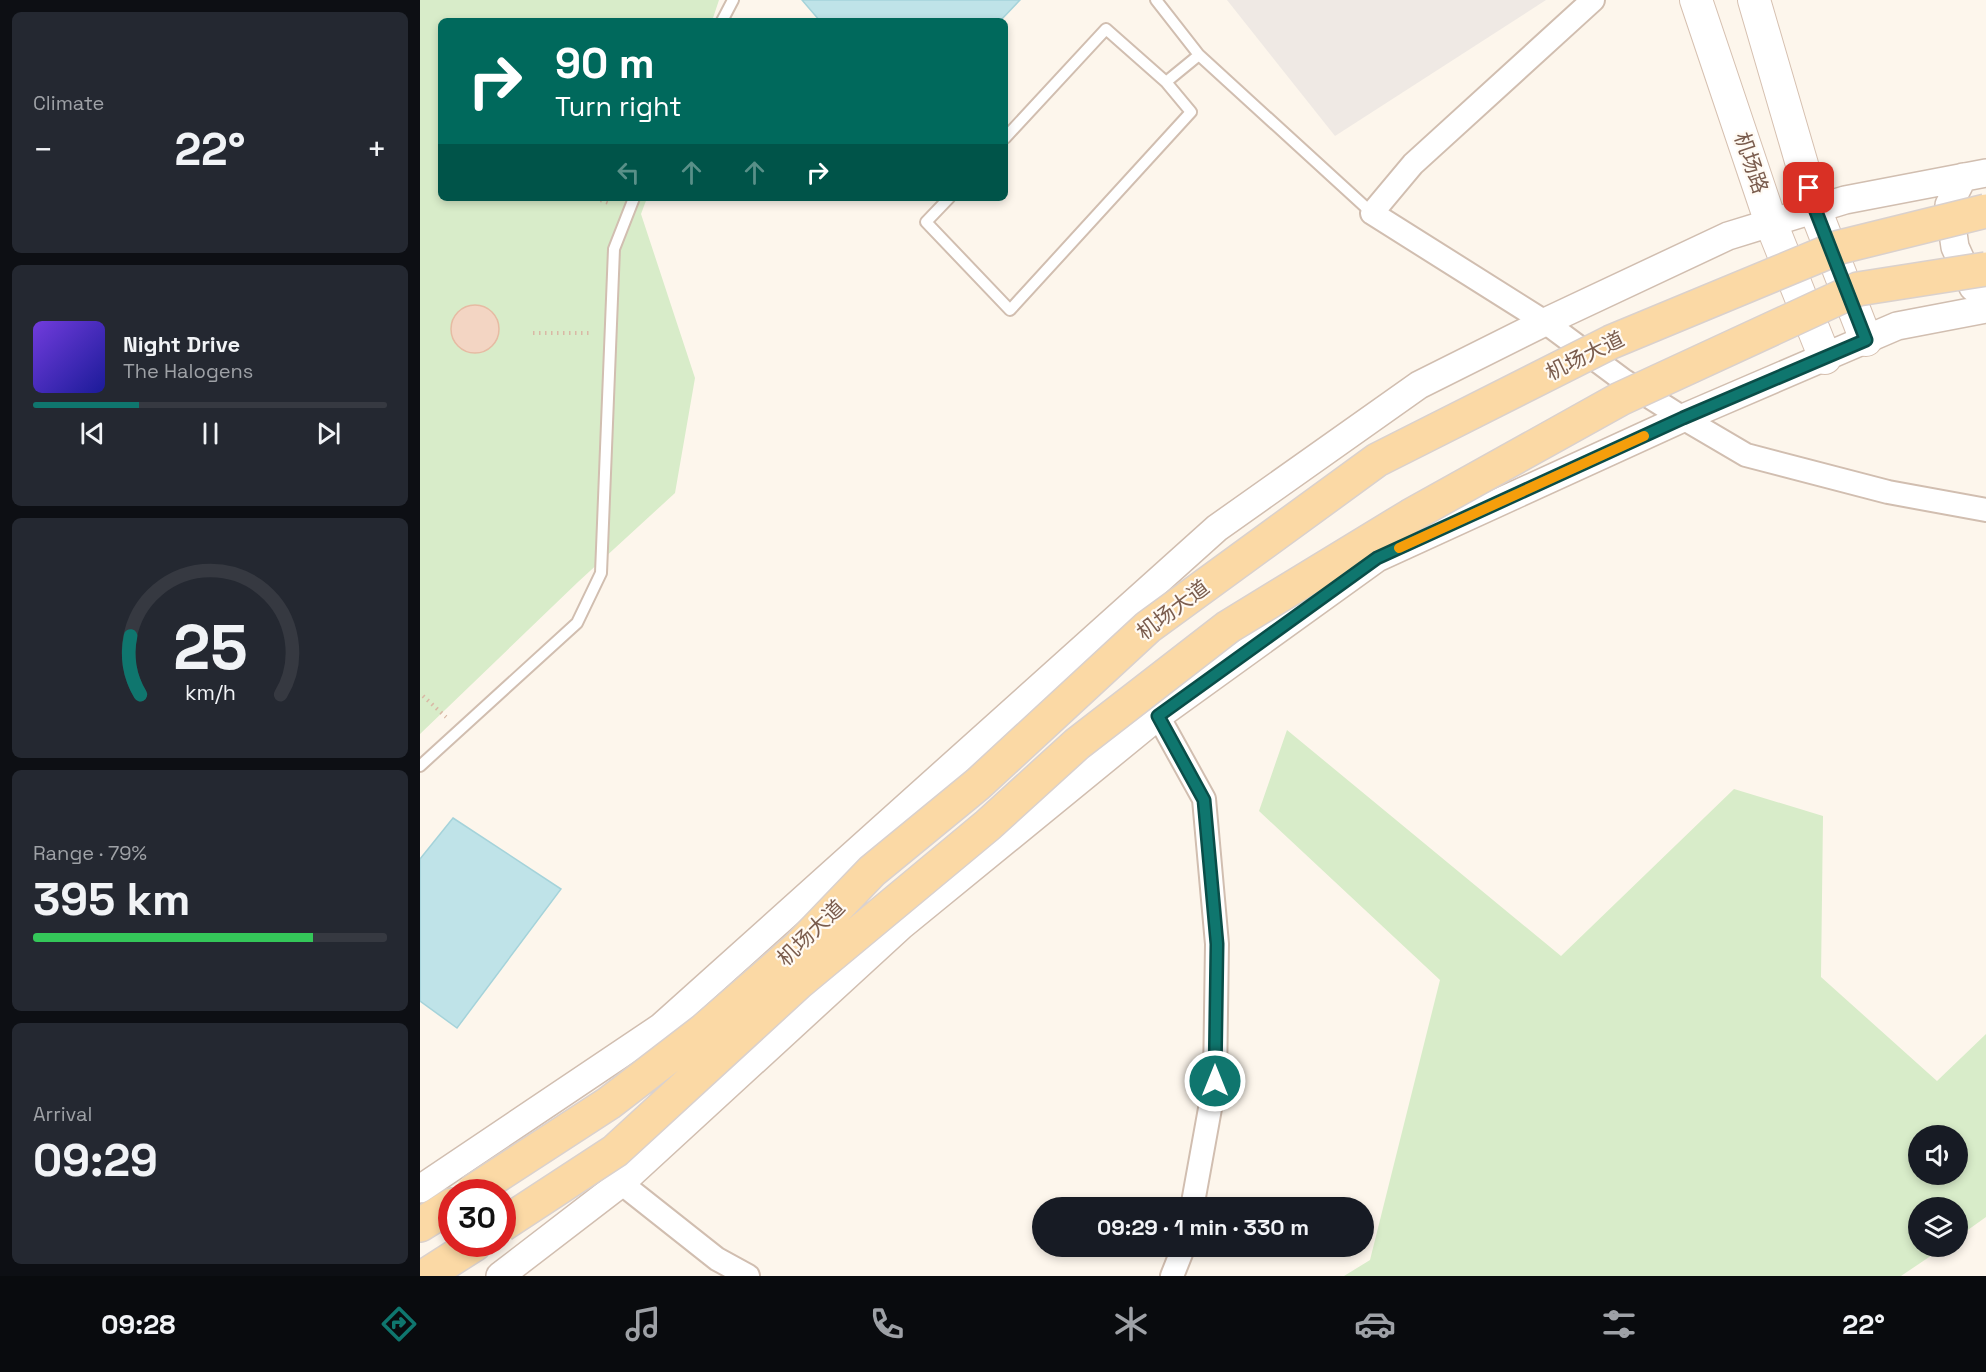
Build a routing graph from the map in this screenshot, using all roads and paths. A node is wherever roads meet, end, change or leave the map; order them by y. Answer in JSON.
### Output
{"nodes":[{"id":1,"x":733,"y":0,"type":"edge"},
{"id":2,"x":1156,"y":0,"type":"edge"},
{"id":3,"x":1593,"y":0,"type":"edge"},
{"id":4,"x":1696,"y":0,"type":"edge"},
{"id":5,"x":1754,"y":0,"type":"edge"},
{"id":6,"x":724,"y":18,"type":"edge"},
{"id":7,"x":1199,"y":55,"type":"junction"},
{"id":8,"x":1166,"y":82,"type":"junction"},
{"id":9,"x":1008,"y":135,"type":"edge"},
{"id":10,"x":1974,"y":175,"type":"edge"},
{"id":11,"x":633,"y":201,"type":"edge"},
{"id":12,"x":946,"y":201,"type":"edge"},
{"id":13,"x":1815,"y":209,"type":"junction"},
{"id":14,"x":1986,"y":210,"type":"edge"},
{"id":15,"x":1372,"y":213,"type":"junction"},
{"id":16,"x":1771,"y":223,"type":"junction"},
{"id":17,"x":1986,"y":269,"type":"edge"},
{"id":18,"x":1986,"y":298,"type":"edge"},
{"id":19,"x":1986,"y":309,"type":"edge"},
{"id":20,"x":1545,"y":322,"type":"junction"},
{"id":21,"x":533,"y":333,"type":"dead end"},
{"id":22,"x":610,"y":333,"type":"junction"},
{"id":23,"x":1866,"y":340,"type":"junction"},
{"id":24,"x":1825,"y":358,"type":"junction"},
{"id":25,"x":1683,"y":418,"type":"junction"},
{"id":26,"x":1986,"y":510,"type":"edge"},
{"id":27,"x":423,"y":696,"type":"dead end"},
{"id":28,"x":1158,"y":716,"type":"junction"},
{"id":29,"x":459,"y":730,"type":"junction"},
{"id":30,"x":420,"y":766,"type":"edge"},
{"id":31,"x":492,"y":1179,"type":"edge"},
{"id":32,"x":621,"y":1183,"type":"junction"},
{"id":33,"x":420,"y":1189,"type":"edge"},
{"id":34,"x":1194,"y":1197,"type":"edge"},
{"id":35,"x":438,"y":1214,"type":"edge"},
{"id":36,"x":516,"y":1216,"type":"edge"},
{"id":37,"x":420,"y":1225,"type":"edge"},
{"id":38,"x":455,"y":1257,"type":"edge"},
{"id":39,"x":1180,"y":1257,"type":"edge"},
{"id":40,"x":425,"y":1276,"type":"edge"},
{"id":41,"x":500,"y":1276,"type":"edge"},
{"id":42,"x":748,"y":1276,"type":"edge"},
{"id":43,"x":1172,"y":1276,"type":"edge"}],
"edges":[{"from":1,"to":6,"type":"lane"},
{"from":2,"to":7,"type":"lane"},
{"from":3,"to":15,"type":"street"},
{"from":4,"to":16,"type":"main road","name":"机场路"},
{"from":5,"to":13,"type":"main road"},
{"from":7,"to":8,"type":"lane"},
{"from":7,"to":15,"type":"lane"},
{"from":8,"to":9,"type":"lane"},
{"from":8,"to":12,"type":"lane"},
{"from":10,"to":13,"type":"street"},
{"from":10,"to":18,"type":"street"},
{"from":11,"to":22,"type":"lane"},
{"from":13,"to":16,"type":"street"},
{"from":13,"to":23,"type":"main road"},
{"from":14,"to":31,"type":"main road","name":"机场大道","bridge":true},
{"from":15,"to":20,"type":"street"},
{"from":16,"to":20,"type":"street"},
{"from":16,"to":24,"type":"main road","name":"机场路"},
{"from":17,"to":36,"type":"main road","name":"机场大道","bridge":true},
{"from":19,"to":23,"type":"street"},
{"from":20,"to":25,"type":"street"},
{"from":20,"to":33,"type":"street"},
{"from":21,"to":22,"type":"path"},
{"from":22,"to":29,"type":"lane"},
{"from":23,"to":24,"type":"street"},
{"from":24,"to":25,"type":"street"},
{"from":25,"to":26,"type":"street"},
{"from":25,"to":28,"type":"street"},
{"from":27,"to":29,"type":"path"},
{"from":28,"to":32,"type":"street"},
{"from":28,"to":34,"type":"street"},
{"from":29,"to":30,"type":"lane"},
{"from":32,"to":41,"type":"street"},
{"from":32,"to":42,"type":"street"},
{"from":35,"to":37,"type":"main road"},
{"from":38,"to":40,"type":"main road"},
{"from":39,"to":43,"type":"street"}]}
